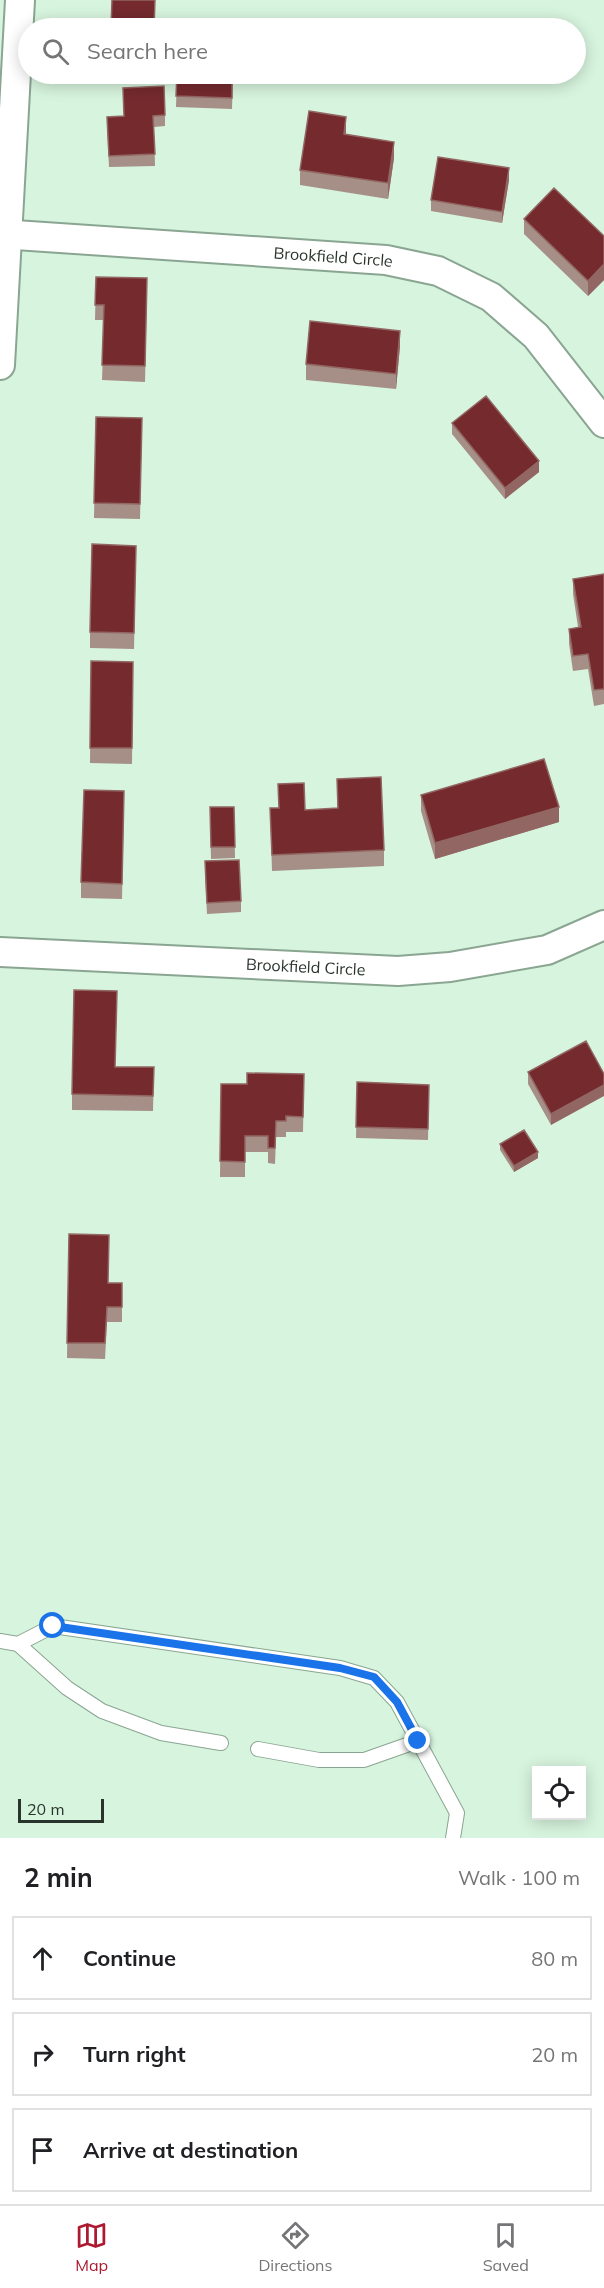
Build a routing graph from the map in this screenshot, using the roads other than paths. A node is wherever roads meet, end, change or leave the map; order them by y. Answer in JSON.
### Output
{"nodes":[{"id":1,"x":20,"y":0,"type":"edge"},
{"id":2,"x":19,"y":18,"type":"edge"},
{"id":3,"x":18,"y":28,"type":"edge"},
{"id":4,"x":3,"y":234,"type":"edge"},
{"id":5,"x":0,"y":365,"type":"edge"},
{"id":6,"x":604,"y":423,"type":"edge"},
{"id":7,"x":604,"y":925,"type":"edge"},
{"id":8,"x":0,"y":952,"type":"edge"},
{"id":9,"x":0,"y":1641,"type":"edge"},
{"id":10,"x":18,"y":1644,"type":"junction"},
{"id":11,"x":418,"y":1741,"type":"junction"},
{"id":12,"x":221,"y":1743,"type":"dead end"},
{"id":13,"x":258,"y":1749,"type":"dead end"},
{"id":14,"x":453,"y":1838,"type":"edge"}],
"edges":[{"from":1,"to":2,"type":"street"},
{"from":3,"to":4,"type":"street"},
{"from":4,"to":5,"type":"street"},
{"from":4,"to":6,"type":"street","name":"Brookfield Circle"},
{"from":7,"to":8,"type":"street","name":"Brookfield Circle"},
{"from":9,"to":10,"type":"lane"},
{"from":10,"to":11,"type":"lane"},
{"from":10,"to":12,"type":"lane"},
{"from":11,"to":13,"type":"lane"},
{"from":11,"to":14,"type":"lane"}]}
